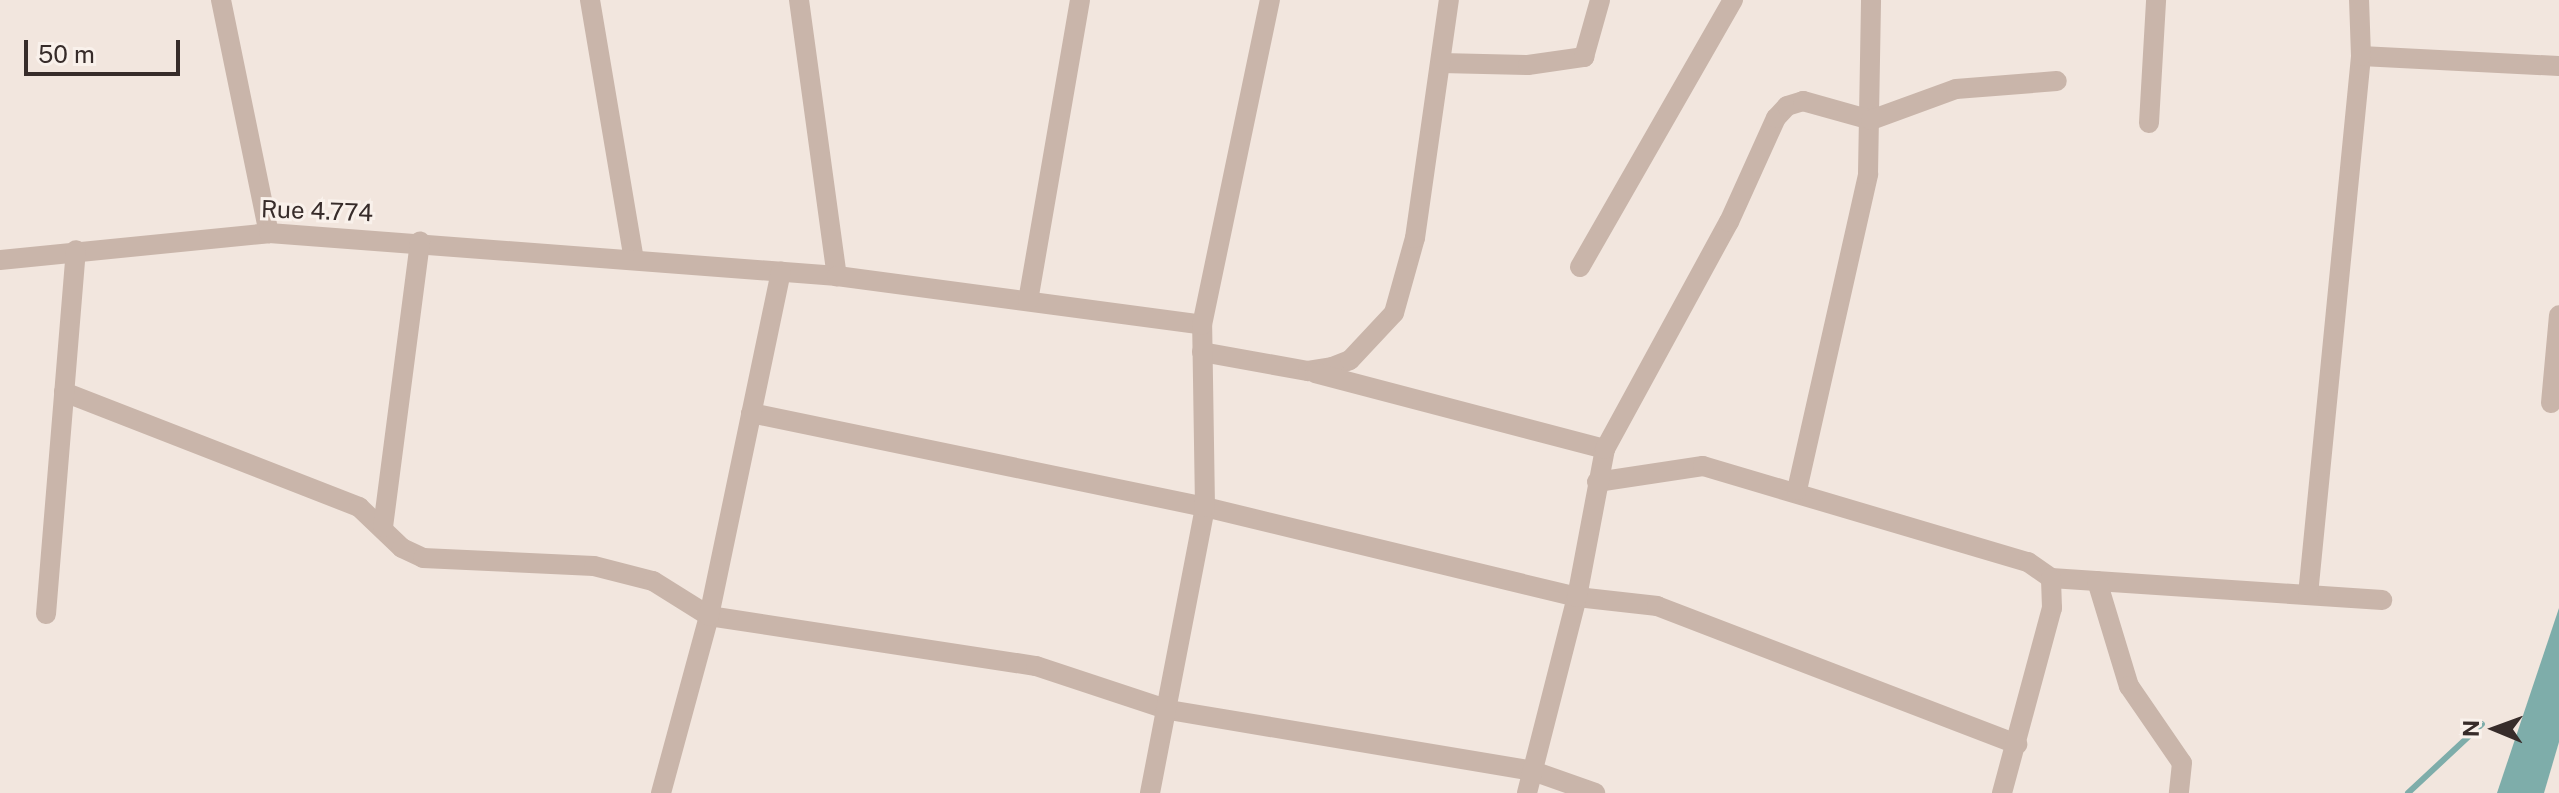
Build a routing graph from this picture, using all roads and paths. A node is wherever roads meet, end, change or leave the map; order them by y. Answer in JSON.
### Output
{"nodes":[{"id":1,"x":221,"y":0,"type":"edge"},
{"id":2,"x":590,"y":0,"type":"edge"},
{"id":3,"x":799,"y":0,"type":"edge"},
{"id":4,"x":1080,"y":0,"type":"edge"},
{"id":5,"x":1270,"y":0,"type":"edge"},
{"id":6,"x":1449,"y":0,"type":"edge"},
{"id":7,"x":1600,"y":0,"type":"edge"},
{"id":8,"x":1733,"y":0,"type":"edge"},
{"id":9,"x":1871,"y":0,"type":"edge"},
{"id":10,"x":2156,"y":0,"type":"edge"},
{"id":11,"x":2359,"y":0,"type":"edge"},
{"id":12,"x":2361,"y":56,"type":"junction"},
{"id":13,"x":1441,"y":63,"type":"junction"},
{"id":14,"x":2559,"y":66,"type":"edge"},
{"id":15,"x":2057,"y":81,"type":"dead end"},
{"id":16,"x":1871,"y":120,"type":"junction"},
{"id":17,"x":2149,"y":123,"type":"dead end"},
{"id":18,"x":269,"y":233,"type":"junction"},
{"id":19,"x":420,"y":241,"type":"junction"},
{"id":20,"x":76,"y":250,"type":"junction"},
{"id":21,"x":634,"y":259,"type":"junction"},
{"id":22,"x":0,"y":260,"type":"edge"},
{"id":23,"x":1580,"y":267,"type":"dead end"},
{"id":24,"x":781,"y":271,"type":"junction"},
{"id":25,"x":837,"y":276,"type":"junction"},
{"id":26,"x":1028,"y":301,"type":"junction"},
{"id":27,"x":2559,"y":315,"type":"edge"},
{"id":28,"x":1202,"y":325,"type":"junction"},
{"id":29,"x":1202,"y":352,"type":"junction"},
{"id":30,"x":1308,"y":371,"type":"junction"},
{"id":31,"x":64,"y":392,"type":"junction"},
{"id":32,"x":2551,"y":403,"type":"dead end"},
{"id":33,"x":751,"y":413,"type":"junction"},
{"id":34,"x":1605,"y":449,"type":"junction"},
{"id":35,"x":1597,"y":482,"type":"junction"},
{"id":36,"x":1797,"y":490,"type":"junction"},
{"id":37,"x":1205,"y":507,"type":"junction"},
{"id":38,"x":383,"y":527,"type":"junction"},
{"id":39,"x":2051,"y":578,"type":"junction"},
{"id":40,"x":2097,"y":581,"type":"junction"},
{"id":41,"x":2308,"y":595,"type":"junction"},
{"id":42,"x":1577,"y":597,"type":"junction"},
{"id":43,"x":2382,"y":600,"type":"dead end"},
{"id":44,"x":46,"y":614,"type":"dead end"},
{"id":45,"x":709,"y":616,"type":"junction"},
{"id":46,"x":1169,"y":710,"type":"junction"},
{"id":47,"x":2017,"y":744,"type":"junction"},
{"id":48,"x":1533,"y":771,"type":"junction"},
{"id":49,"x":661,"y":793,"type":"edge"},
{"id":50,"x":1150,"y":793,"type":"edge"},
{"id":51,"x":1527,"y":793,"type":"edge"},
{"id":52,"x":1595,"y":793,"type":"edge"},
{"id":53,"x":2002,"y":793,"type":"edge"},
{"id":54,"x":2179,"y":793,"type":"edge"}],
"edges":[{"from":1,"to":18,"type":"street"},
{"from":2,"to":21,"type":"street"},
{"from":3,"to":25,"type":"street"},
{"from":4,"to":26,"type":"street"},
{"from":5,"to":28,"type":"street"},
{"from":6,"to":13,"type":"street"},
{"from":7,"to":13,"type":"street"},
{"from":8,"to":23,"type":"street"},
{"from":9,"to":16,"type":"street"},
{"from":10,"to":17,"type":"street"},
{"from":11,"to":12,"type":"street"},
{"from":12,"to":14,"type":"street"},
{"from":12,"to":41,"type":"street"},
{"from":13,"to":30,"type":"street"},
{"from":15,"to":16,"type":"street"},
{"from":16,"to":34,"type":"street"},
{"from":16,"to":36,"type":"street"},
{"from":18,"to":19,"type":"street","name":"Rue 4.774"},
{"from":18,"to":20,"type":"street","name":"Rue 4.774"},
{"from":19,"to":21,"type":"street","name":"Rue 4.774"},
{"from":19,"to":38,"type":"street"},
{"from":20,"to":22,"type":"street","name":"Rue 4.774"},
{"from":20,"to":31,"type":"street"},
{"from":21,"to":24,"type":"street","name":"Rue 4.774"},
{"from":24,"to":25,"type":"street","name":"Rue 4.774"},
{"from":24,"to":33,"type":"street"},
{"from":25,"to":26,"type":"street","name":"Rue 4.774"},
{"from":26,"to":28,"type":"street","name":"Rue 4.774"},
{"from":27,"to":32,"type":"street"},
{"from":28,"to":29,"type":"street"},
{"from":29,"to":30,"type":"street"},
{"from":29,"to":37,"type":"street"},
{"from":30,"to":34,"type":"street"},
{"from":31,"to":38,"type":"street"},
{"from":31,"to":44,"type":"street"},
{"from":33,"to":37,"type":"street"},
{"from":33,"to":45,"type":"street"},
{"from":34,"to":35,"type":"street"},
{"from":35,"to":36,"type":"street"},
{"from":35,"to":42,"type":"street"},
{"from":36,"to":39,"type":"street"},
{"from":37,"to":42,"type":"street"},
{"from":37,"to":46,"type":"street"},
{"from":38,"to":45,"type":"street"},
{"from":39,"to":40,"type":"street"},
{"from":39,"to":47,"type":"street"},
{"from":40,"to":41,"type":"street"},
{"from":40,"to":54,"type":"street"},
{"from":41,"to":43,"type":"street"},
{"from":42,"to":47,"type":"street"},
{"from":42,"to":48,"type":"street"},
{"from":45,"to":46,"type":"street"},
{"from":45,"to":49,"type":"street"},
{"from":46,"to":48,"type":"street"},
{"from":46,"to":50,"type":"street"},
{"from":47,"to":53,"type":"street"},
{"from":48,"to":51,"type":"street"},
{"from":48,"to":52,"type":"street"}]}
